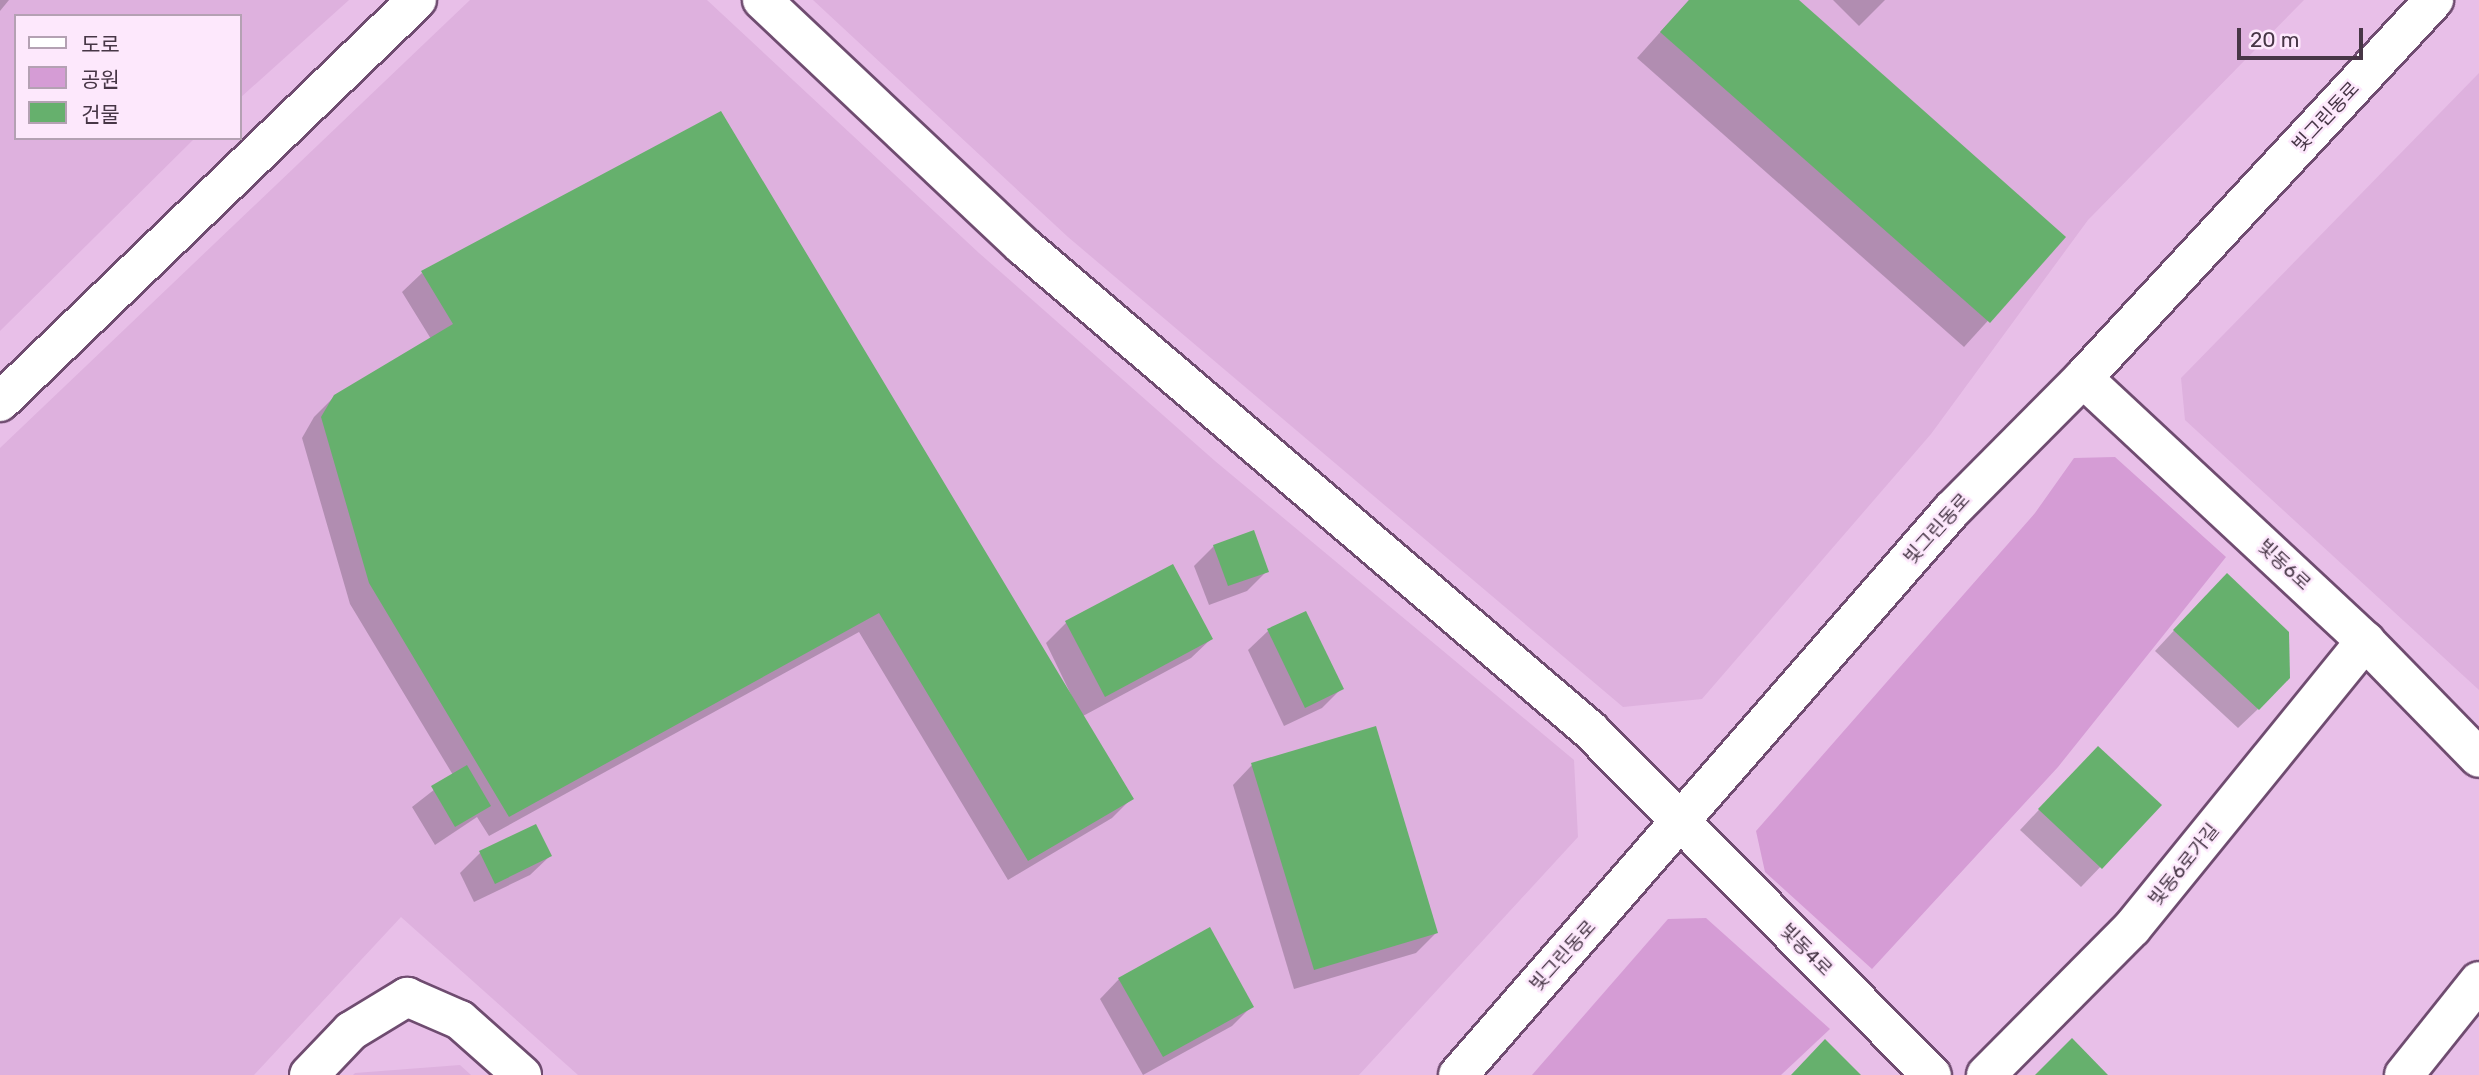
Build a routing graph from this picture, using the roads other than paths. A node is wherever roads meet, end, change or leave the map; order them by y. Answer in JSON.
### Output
{"nodes":[{"id":1,"x":418,"y":0,"type":"edge"},
{"id":2,"x":762,"y":0,"type":"edge"},
{"id":3,"x":2434,"y":0,"type":"edge"},
{"id":4,"x":2083,"y":378,"type":"junction"},
{"id":5,"x":0,"y":402,"type":"edge"},
{"id":6,"x":2365,"y":641,"type":"junction"},
{"id":7,"x":2479,"y":758,"type":"edge"},
{"id":8,"x":1679,"y":825,"type":"junction"},
{"id":9,"x":2479,"y":981,"type":"edge"},
{"id":10,"x":309,"y":1075,"type":"edge"},
{"id":11,"x":522,"y":1075,"type":"edge"},
{"id":12,"x":1458,"y":1075,"type":"edge"},
{"id":13,"x":1932,"y":1075,"type":"edge"},
{"id":14,"x":1986,"y":1075,"type":"edge"},
{"id":15,"x":2404,"y":1075,"type":"edge"}],
"edges":[{"from":1,"to":5,"type":"street"},
{"from":2,"to":8,"type":"street","name":"빛동4로"},
{"from":3,"to":4,"type":"street","name":"빛그린동로"},
{"from":4,"to":6,"type":"street","name":"빛동6로"},
{"from":4,"to":8,"type":"street","name":"빛그린동로"},
{"from":6,"to":7,"type":"street","name":"빛동6로"},
{"from":6,"to":14,"type":"street","name":"빛동6로가길"},
{"from":8,"to":12,"type":"street","name":"빛그린동로"},
{"from":8,"to":13,"type":"street","name":"빛동4로"},
{"from":9,"to":15,"type":"street"},
{"from":10,"to":11,"type":"street"}]}
